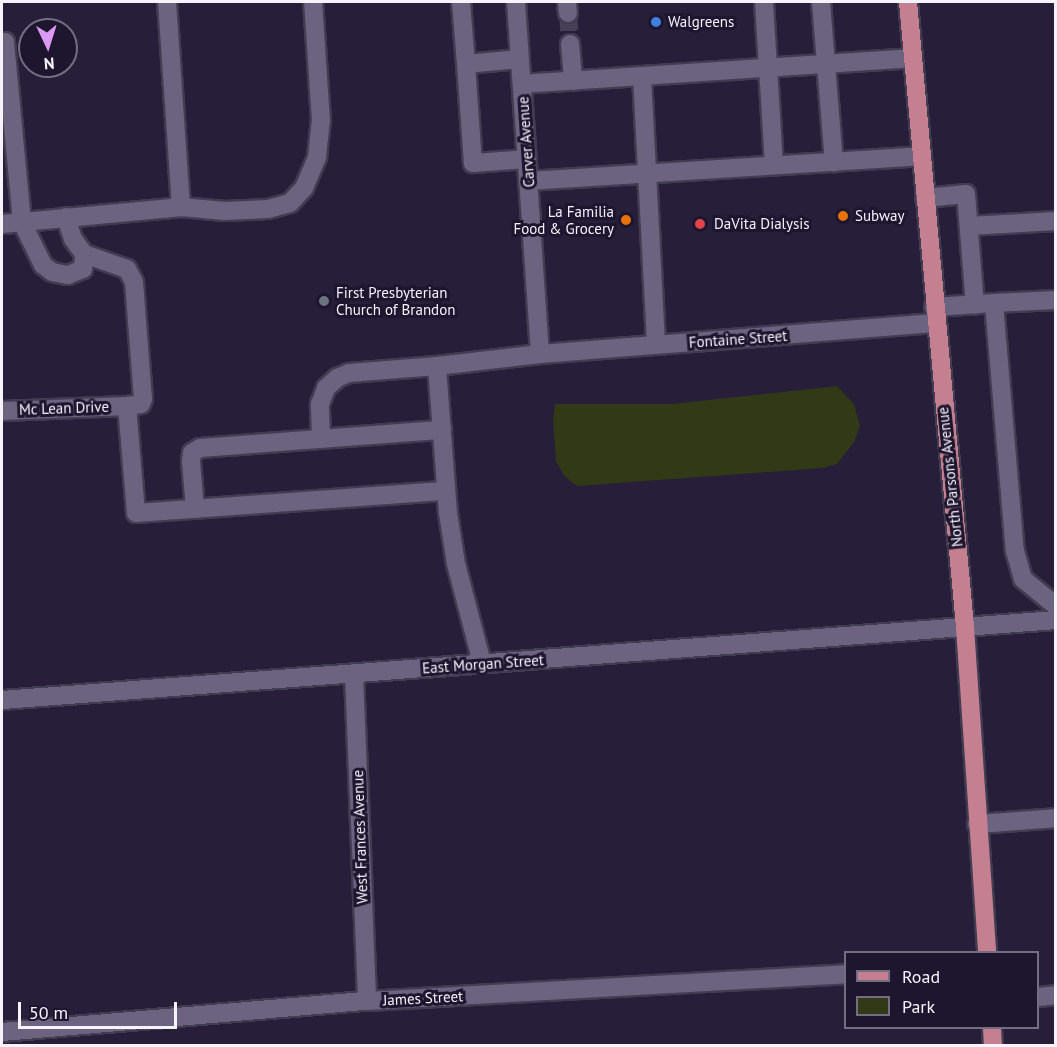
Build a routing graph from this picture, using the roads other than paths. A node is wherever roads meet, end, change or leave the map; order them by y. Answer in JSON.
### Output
{"nodes":[{"id":1,"x":167,"y":2,"type":"edge"},
{"id":2,"x":313,"y":2,"type":"edge"},
{"id":3,"x":461,"y":2,"type":"edge"},
{"id":4,"x":516,"y":2,"type":"edge"},
{"id":5,"x":764,"y":2,"type":"edge"},
{"id":6,"x":821,"y":2,"type":"edge"},
{"id":7,"x":908,"y":2,"type":"edge"},
{"id":8,"x":2,"y":42,"type":"edge"},
{"id":9,"x":570,"y":44,"type":"tunnel mouth"},
{"id":10,"x":913,"y":58,"type":"junction"},
{"id":11,"x":520,"y":59,"type":"junction"},
{"id":12,"x":466,"y":64,"type":"junction"},
{"id":13,"x":825,"y":64,"type":"junction"},
{"id":14,"x":768,"y":68,"type":"junction"},
{"id":15,"x":642,"y":76,"type":"junction"},
{"id":16,"x":573,"y":81,"type":"junction"},
{"id":17,"x":522,"y":84,"type":"junction"},
{"id":18,"x":921,"y":156,"type":"junction"},
{"id":19,"x":527,"y":159,"type":"junction"},
{"id":20,"x":834,"y":162,"type":"junction"},
{"id":21,"x":774,"y":165,"type":"junction"},
{"id":22,"x":646,"y":174,"type":"junction"},
{"id":23,"x":528,"y":181,"type":"junction"},
{"id":24,"x":925,"y":198,"type":"junction"},
{"id":25,"x":181,"y":207,"type":"junction"},
{"id":26,"x":66,"y":217,"type":"junction"},
{"id":27,"x":1056,"y":221,"type":"edge"},
{"id":28,"x":22,"y":222,"type":"junction"},
{"id":29,"x":2,"y":224,"type":"edge"},
{"id":30,"x":969,"y":226,"type":"junction"},
{"id":31,"x":84,"y":254,"type":"junction"},
{"id":32,"x":1056,"y":300,"type":"edge"},
{"id":33,"x":994,"y":303,"type":"junction"},
{"id":34,"x":975,"y":305,"type":"junction"},
{"id":35,"x":935,"y":315,"type":"junction"},
{"id":36,"x":656,"y":345,"type":"junction"},
{"id":37,"x":540,"y":354,"type":"junction"},
{"id":38,"x":437,"y":366,"type":"junction"},
{"id":39,"x":127,"y":406,"type":"junction"},
{"id":40,"x":2,"y":411,"type":"edge"},
{"id":41,"x":442,"y":430,"type":"junction"},
{"id":42,"x":321,"y":438,"type":"junction"},
{"id":43,"x":446,"y":491,"type":"junction"},
{"id":44,"x":195,"y":509,"type":"junction"},
{"id":45,"x":1056,"y":606,"type":"edge"},
{"id":46,"x":1056,"y":620,"type":"edge"},
{"id":47,"x":965,"y":627,"type":"junction"},
{"id":48,"x":482,"y":663,"type":"junction"},
{"id":49,"x":354,"y":674,"type":"junction"},
{"id":50,"x":2,"y":700,"type":"edge"},
{"id":51,"x":1056,"y":818,"type":"edge"},
{"id":52,"x":977,"y":824,"type":"junction"},
{"id":53,"x":987,"y":951,"type":"edge"},
{"id":54,"x":844,"y":974,"type":"edge"},
{"id":55,"x":1056,"y":995,"type":"edge"},
{"id":56,"x":1039,"y":997,"type":"edge"},
{"id":57,"x":367,"y":1001,"type":"junction"},
{"id":58,"x":992,"y":1029,"type":"edge"},
{"id":59,"x":2,"y":1032,"type":"edge"},
{"id":60,"x":993,"y":1046,"type":"edge"}],
"edges":[{"from":1,"to":25,"type":"street"},
{"from":2,"to":25,"type":"street"},
{"from":3,"to":12,"type":"street"},
{"from":4,"to":11,"type":"street","name":"Carver Avenue"},
{"from":5,"to":14,"type":"street"},
{"from":6,"to":13,"type":"street"},
{"from":7,"to":10,"type":"main road","name":"North Parsons Avenue"},
{"from":8,"to":28,"type":"street"},
{"from":9,"to":16,"type":"street"},
{"from":10,"to":13,"type":"street"},
{"from":10,"to":18,"type":"main road","name":"North Parsons Avenue"},
{"from":11,"to":12,"type":"street"},
{"from":11,"to":17,"type":"street","name":"Carver Avenue"},
{"from":12,"to":19,"type":"street"},
{"from":13,"to":14,"type":"street"},
{"from":13,"to":20,"type":"street"},
{"from":14,"to":15,"type":"street"},
{"from":14,"to":21,"type":"street"},
{"from":15,"to":16,"type":"street"},
{"from":15,"to":22,"type":"street"},
{"from":16,"to":17,"type":"street"},
{"from":17,"to":19,"type":"street","name":"Carver Avenue"},
{"from":18,"to":20,"type":"street"},
{"from":18,"to":24,"type":"main road","name":"North Parsons Avenue"},
{"from":19,"to":23,"type":"street","name":"Carver Avenue"},
{"from":20,"to":21,"type":"street"},
{"from":21,"to":22,"type":"street"},
{"from":22,"to":23,"type":"street"},
{"from":22,"to":36,"type":"street"},
{"from":23,"to":37,"type":"street","name":"Carver Avenue"},
{"from":24,"to":30,"type":"street"},
{"from":24,"to":35,"type":"main road","name":"North Parsons Avenue"},
{"from":25,"to":26,"type":"street"},
{"from":26,"to":28,"type":"street"},
{"from":26,"to":31,"type":"street"},
{"from":27,"to":30,"type":"street"},
{"from":28,"to":29,"type":"street"},
{"from":28,"to":31,"type":"street"},
{"from":30,"to":34,"type":"street"},
{"from":31,"to":39,"type":"street"},
{"from":32,"to":33,"type":"street","name":"Fontaine Street"},
{"from":33,"to":34,"type":"street","name":"Fontaine Street"},
{"from":33,"to":45,"type":"street"},
{"from":34,"to":35,"type":"street","name":"Fontaine Street"},
{"from":35,"to":36,"type":"street","name":"Fontaine Street"},
{"from":35,"to":47,"type":"main road","name":"North Parsons Avenue"},
{"from":36,"to":37,"type":"street","name":"Fontaine Street"},
{"from":37,"to":38,"type":"street","name":"Fontaine Street"},
{"from":38,"to":41,"type":"street"},
{"from":38,"to":42,"type":"street","name":"Fontaine Street"},
{"from":39,"to":40,"type":"street","name":"Mc Lean Drive"},
{"from":39,"to":44,"type":"street"},
{"from":41,"to":42,"type":"street"},
{"from":41,"to":43,"type":"street"},
{"from":42,"to":44,"type":"street"},
{"from":43,"to":44,"type":"street"},
{"from":43,"to":48,"type":"street"},
{"from":46,"to":47,"type":"street","name":"East Morgan Street"},
{"from":47,"to":48,"type":"street","name":"East Morgan Street"},
{"from":47,"to":52,"type":"main road","name":"North Parsons Avenue"},
{"from":48,"to":49,"type":"street","name":"East Morgan Street"},
{"from":49,"to":50,"type":"street","name":"East Morgan Street"},
{"from":49,"to":57,"type":"street","name":"West Frances Avenue"},
{"from":51,"to":52,"type":"street"},
{"from":52,"to":53,"type":"main road","name":"North Parsons Avenue"},
{"from":54,"to":57,"type":"street","name":"James Street"},
{"from":55,"to":56,"type":"street"},
{"from":57,"to":59,"type":"street","name":"James Street"},
{"from":58,"to":60,"type":"main road"}]}
